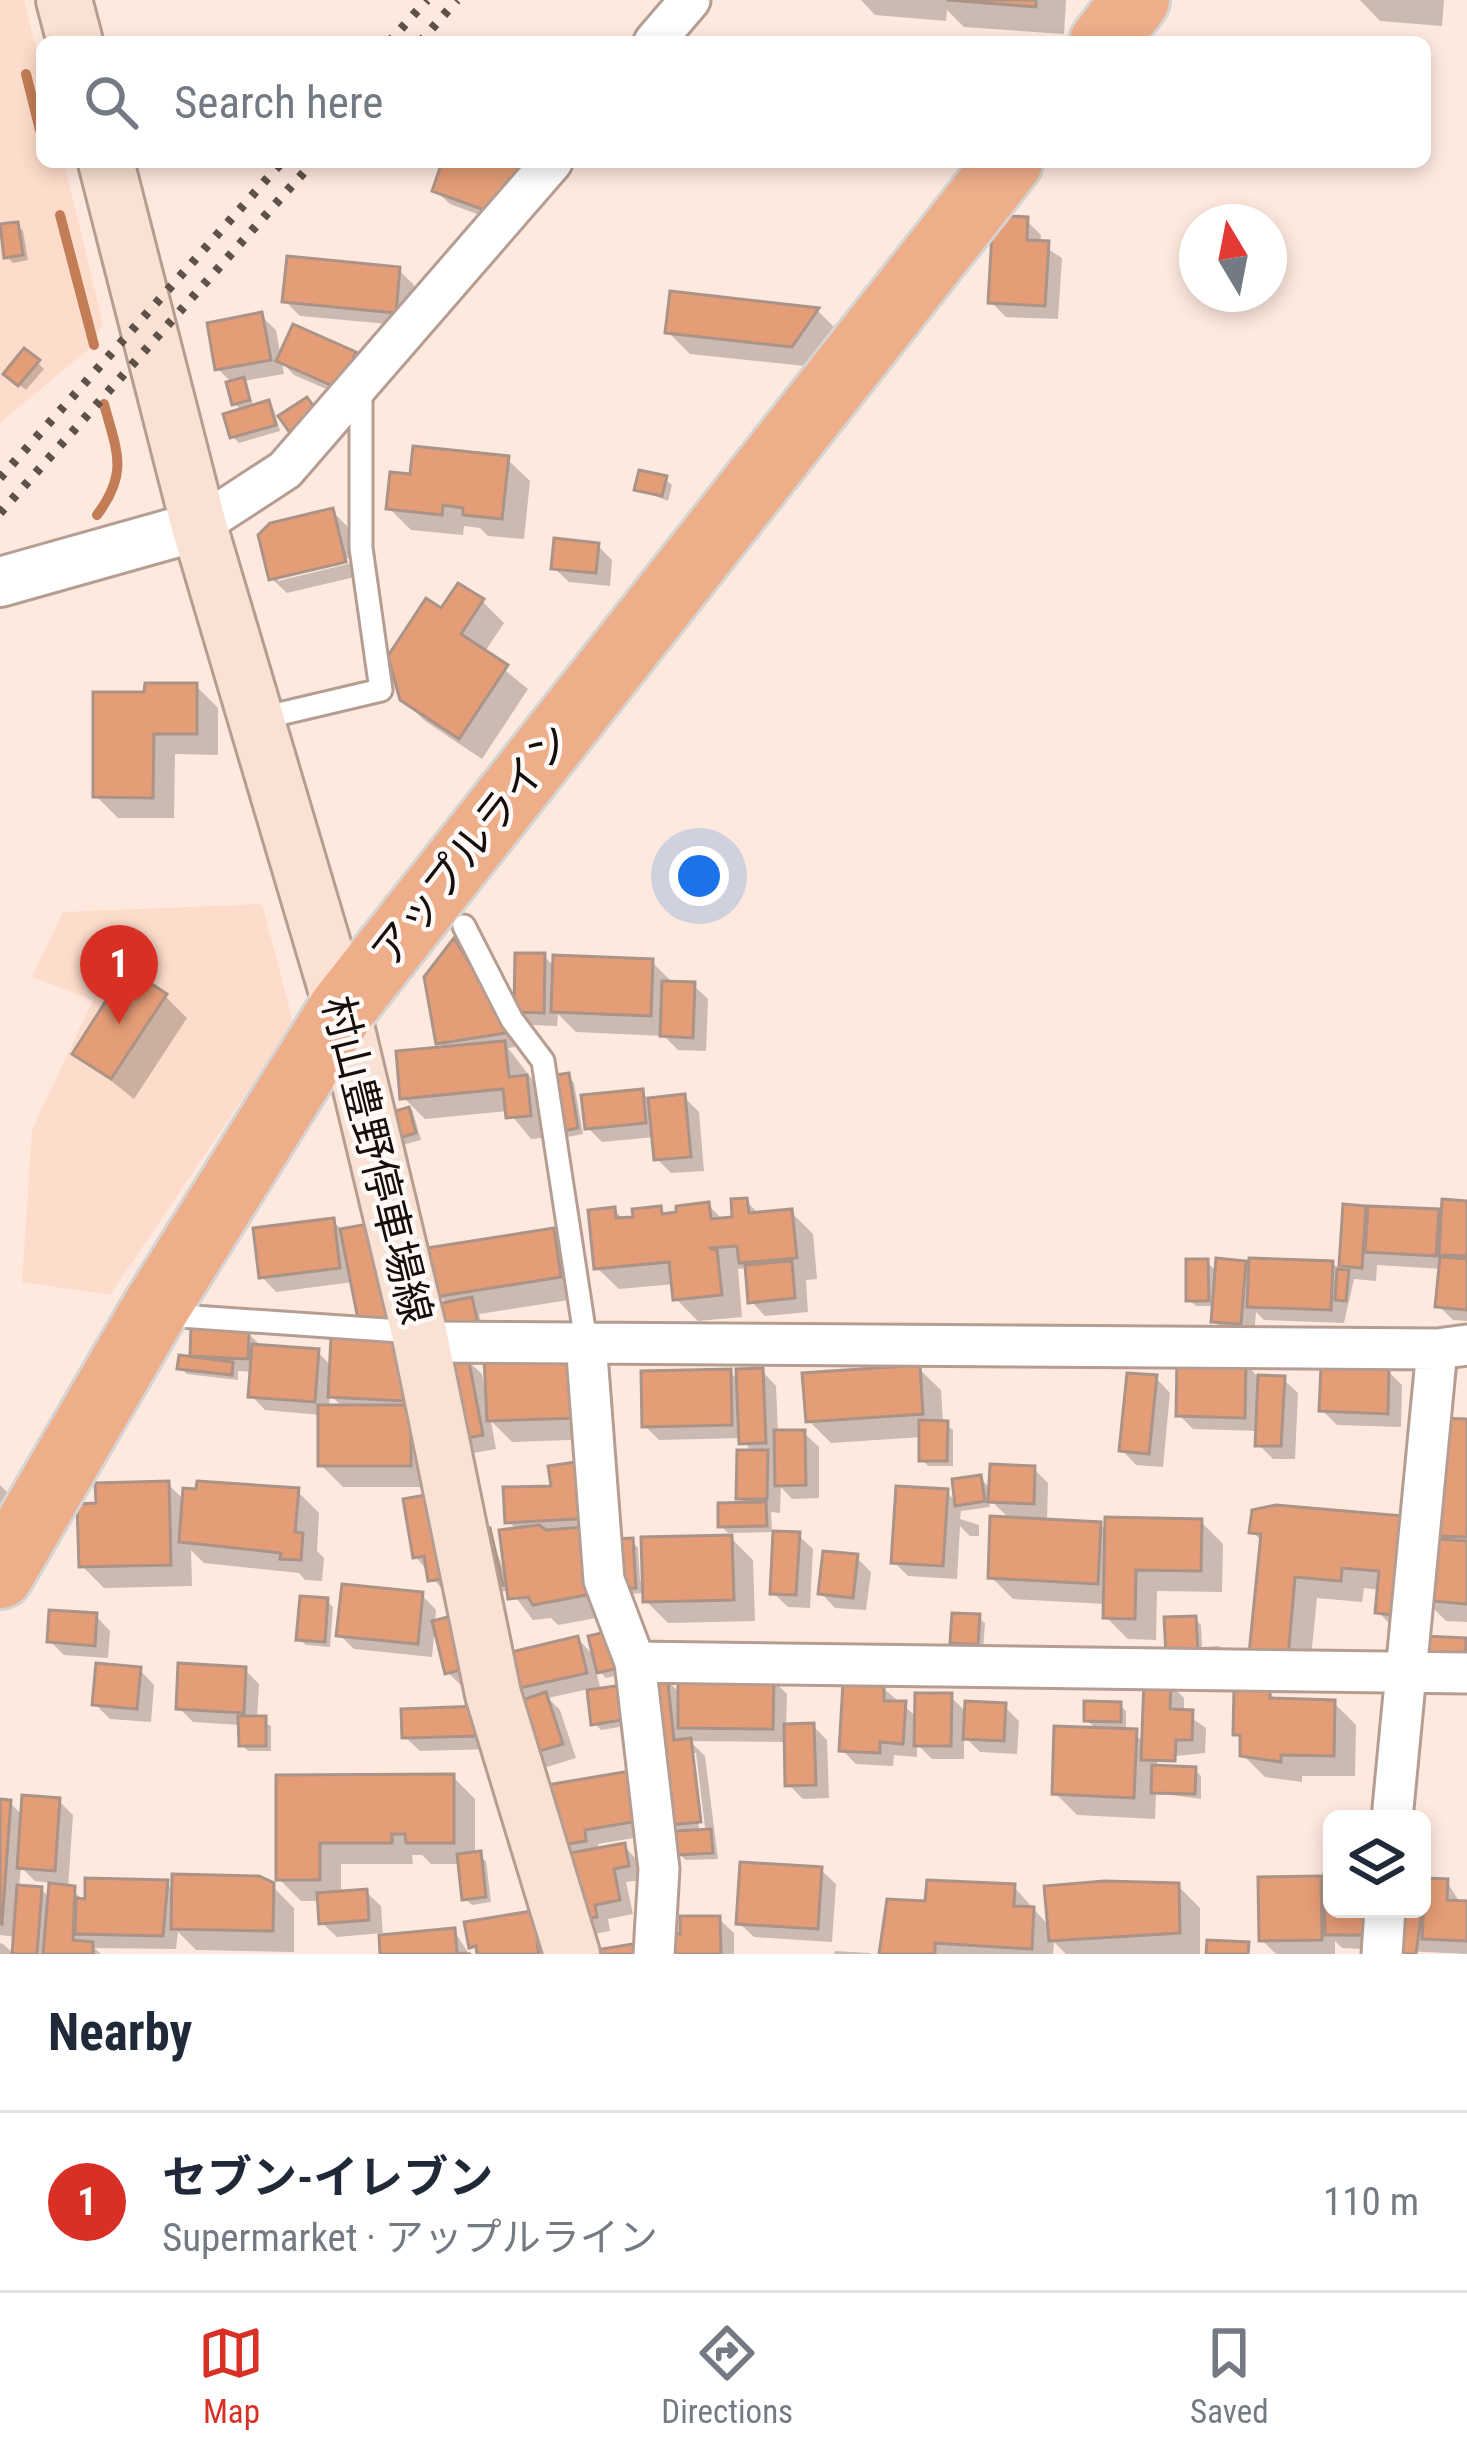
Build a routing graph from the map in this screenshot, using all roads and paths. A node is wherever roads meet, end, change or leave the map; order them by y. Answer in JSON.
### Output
{"nodes":[{"id":1,"x":64,"y":0,"type":"edge"},
{"id":2,"x":690,"y":0,"type":"edge"},
{"id":3,"x":1136,"y":0,"type":"edge"},
{"id":4,"x":73,"y":36,"type":"edge"},
{"id":5,"x":659,"y":36,"type":"edge"},
{"id":6,"x":1108,"y":36,"type":"edge"},
{"id":7,"x":108,"y":168,"type":"edge"},
{"id":8,"x":547,"y":168,"type":"edge"},
{"id":9,"x":1004,"y":168,"type":"edge"},
{"id":10,"x":362,"y":386,"type":"junction"},
{"id":11,"x":199,"y":526,"type":"junction"},
{"id":12,"x":0,"y":582,"type":"edge"},
{"id":13,"x":254,"y":719,"type":"junction"},
{"id":14,"x":464,"y":926,"type":"dead end"},
{"id":15,"x":342,"y":1009,"type":"junction"},
{"id":16,"x":152,"y":1314,"type":"junction"},
{"id":17,"x":420,"y":1337,"type":"junction"},
{"id":18,"x":586,"y":1342,"type":"junction"},
{"id":19,"x":1452,"y":1347,"type":"edge"},
{"id":20,"x":0,"y":1575,"type":"edge"},
{"id":21,"x":635,"y":1662,"type":"junction"},
{"id":22,"x":1403,"y":1671,"type":"junction"},
{"id":23,"x":1467,"y":1673,"type":"edge"},
{"id":24,"x":1393,"y":1810,"type":"edge"},
{"id":25,"x":1384,"y":1918,"type":"edge"},
{"id":26,"x":572,"y":1954,"type":"edge"},
{"id":27,"x":655,"y":1954,"type":"edge"},
{"id":28,"x":1382,"y":1954,"type":"edge"}],
"edges":[{"from":1,"to":4,"type":"main road"},
{"from":2,"to":5,"type":"street"},
{"from":3,"to":6,"type":"highway"},
{"from":7,"to":11,"type":"main road","name":"村山豊野停車場線"},
{"from":8,"to":10,"type":"street"},
{"from":9,"to":15,"type":"highway","name":"アップルライン"},
{"from":10,"to":11,"type":"street"},
{"from":10,"to":13,"type":"lane"},
{"from":11,"to":12,"type":"street"},
{"from":11,"to":13,"type":"main road","name":"村山豊野停車場線"},
{"from":13,"to":15,"type":"main road","name":"村山豊野停車場線"},
{"from":14,"to":18,"type":"lane"},
{"from":15,"to":16,"type":"highway","name":"アップルライン"},
{"from":15,"to":17,"type":"main road","name":"村山豊野停車場線"},
{"from":16,"to":17,"type":"lane"},
{"from":16,"to":20,"type":"highway","name":"アップルライン"},
{"from":17,"to":18,"type":"street"},
{"from":17,"to":26,"type":"main road","name":"村山豊野停車場線"},
{"from":18,"to":19,"type":"street"},
{"from":18,"to":21,"type":"street"},
{"from":19,"to":22,"type":"street"},
{"from":21,"to":22,"type":"street"},
{"from":21,"to":27,"type":"street"},
{"from":22,"to":23,"type":"street"},
{"from":22,"to":24,"type":"street"},
{"from":25,"to":28,"type":"street"}]}
